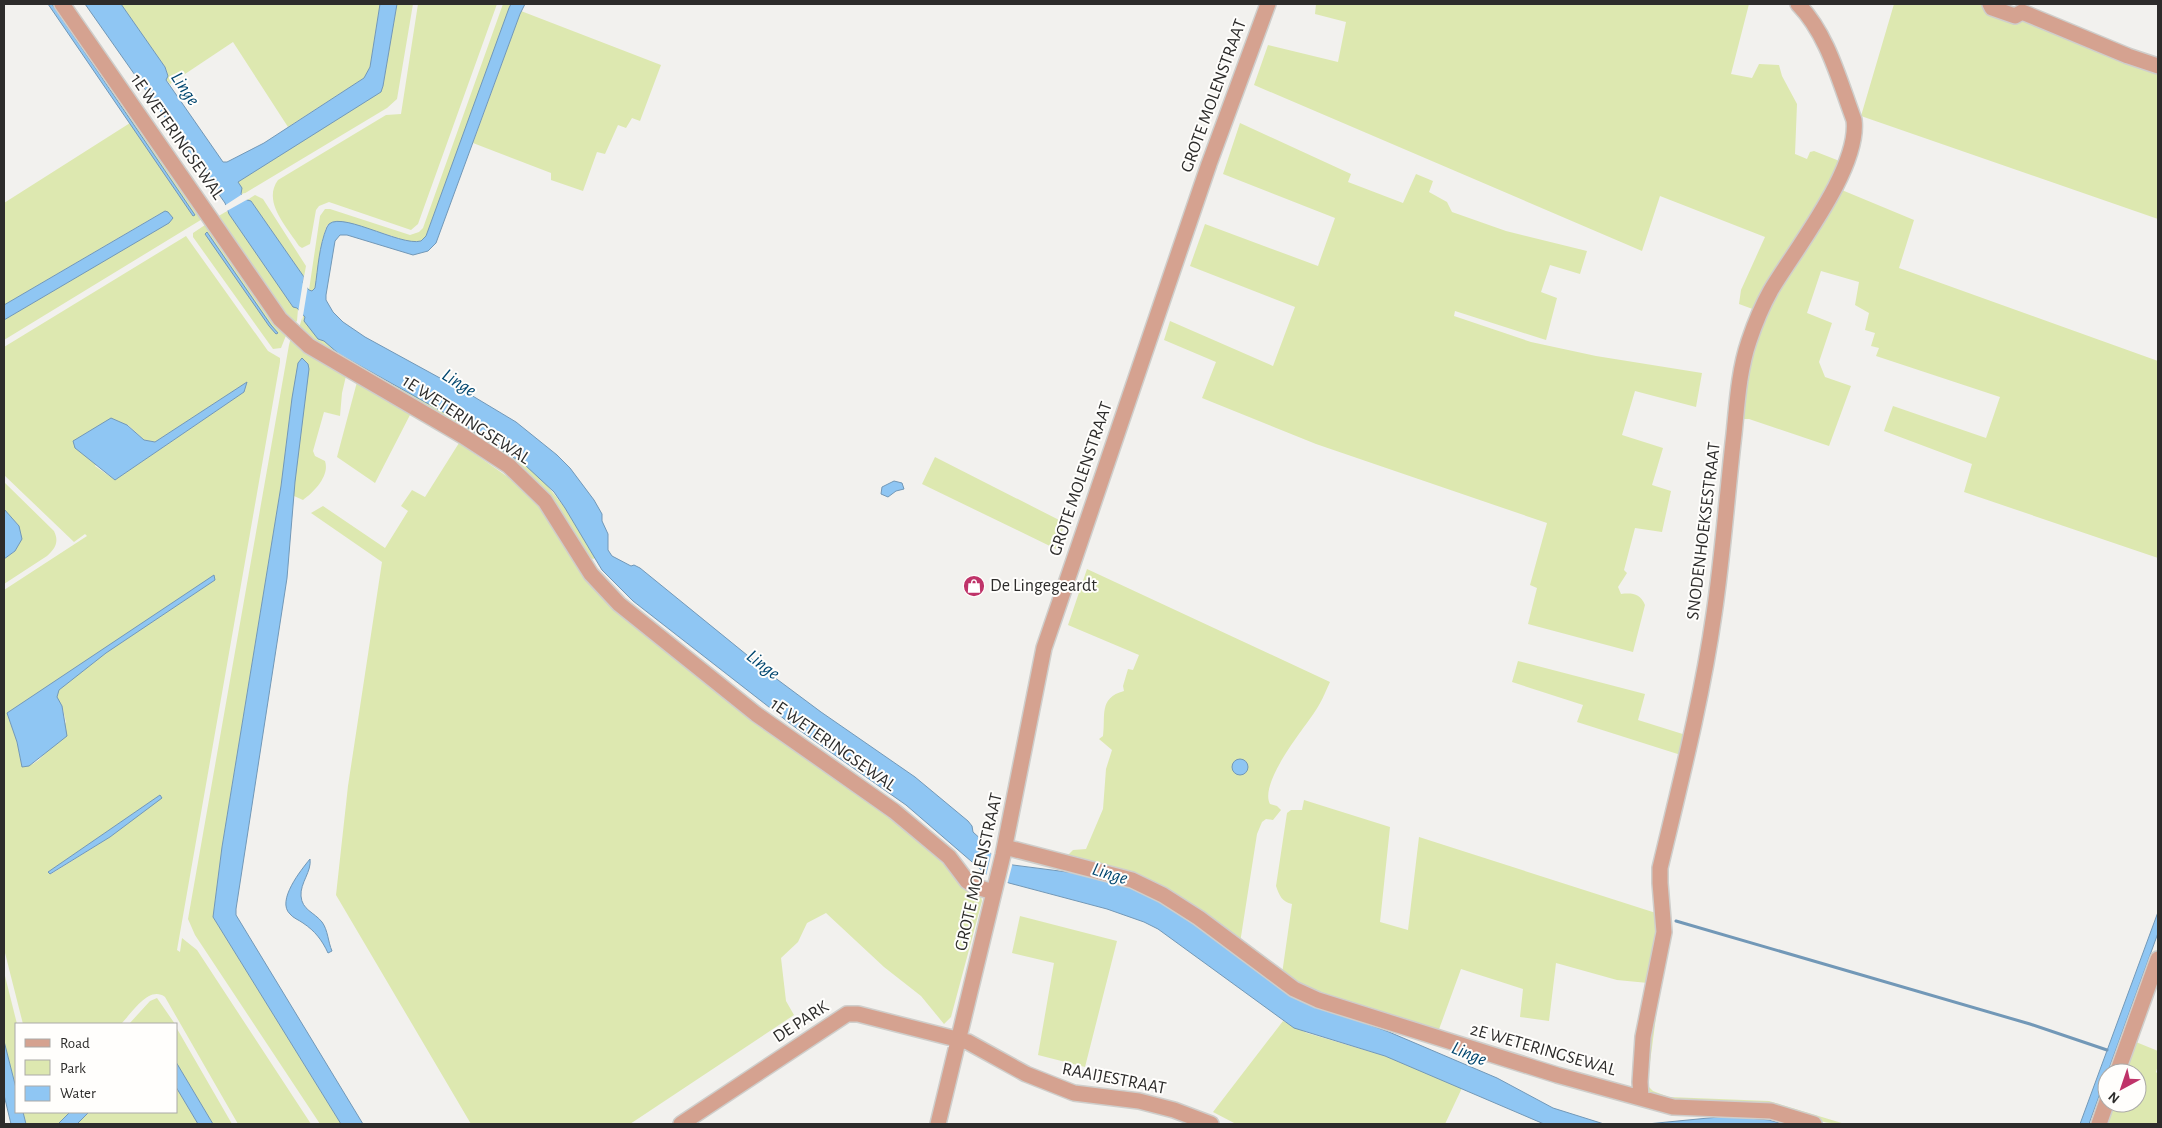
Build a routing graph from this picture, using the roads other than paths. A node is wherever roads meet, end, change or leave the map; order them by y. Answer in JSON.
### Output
{"nodes":[{"id":1,"x":62,"y":4,"type":"edge"},
{"id":2,"x":1268,"y":4,"type":"edge"},
{"id":3,"x":1798,"y":4,"type":"edge"},
{"id":4,"x":2000,"y":6,"type":"edge"},
{"id":5,"x":2158,"y":66,"type":"edge"},
{"id":6,"x":1004,"y":851,"type":"junction"},
{"id":7,"x":996,"y":887,"type":"junction"},
{"id":8,"x":2158,"y":959,"type":"edge"},
{"id":9,"x":958,"y":1039,"type":"junction"},
{"id":10,"x":2121,"y":1063,"type":"edge"},
{"id":11,"x":1641,"y":1098,"type":"junction"},
{"id":12,"x":681,"y":1124,"type":"edge"},
{"id":13,"x":938,"y":1124,"type":"edge"},
{"id":14,"x":1211,"y":1124,"type":"edge"},
{"id":15,"x":1814,"y":1124,"type":"edge"}],
"edges":[{"from":1,"to":7,"type":"street","name":"1E WETERINGSEWAL"},
{"from":2,"to":6,"type":"street","name":"GROTE MOLENSTRAAT"},
{"from":3,"to":11,"type":"street","name":"SNODENHOEKSESTRAAT"},
{"from":4,"to":5,"type":"street"},
{"from":6,"to":7,"type":"street","name":"GROTE MOLENSTRAAT"},
{"from":6,"to":11,"type":"street","name":"2E WETERINGSEWAL"},
{"from":7,"to":9,"type":"street","name":"GROTE MOLENSTRAAT"},
{"from":8,"to":10,"type":"street"},
{"from":9,"to":12,"type":"street","name":"DE PARK"},
{"from":9,"to":13,"type":"street","name":"GROTE MOLENSTRAAT"},
{"from":9,"to":14,"type":"street","name":"RAAIJESTRAAT"},
{"from":11,"to":15,"type":"street","name":"2E WETERINGSEWAL"}]}
